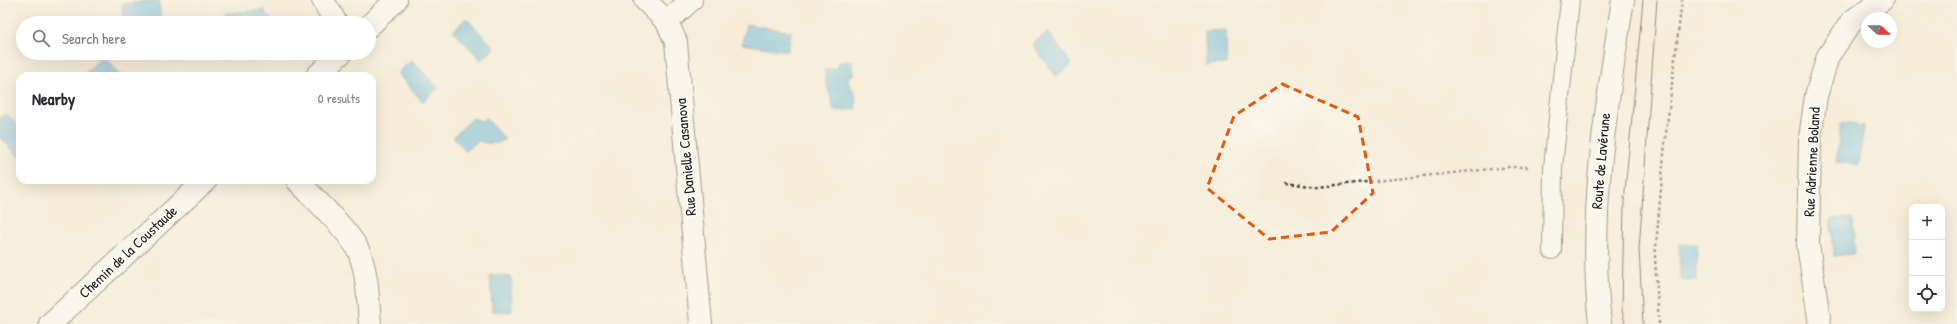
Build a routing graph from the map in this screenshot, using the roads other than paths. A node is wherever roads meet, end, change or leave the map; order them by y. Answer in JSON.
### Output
{"nodes":[{"id":1,"x":323,"y":0,"type":"edge"},
{"id":2,"x":396,"y":0,"type":"edge"},
{"id":3,"x":645,"y":0,"type":"edge"},
{"id":4,"x":690,"y":0,"type":"edge"},
{"id":5,"x":1570,"y":0,"type":"edge"},
{"id":6,"x":1623,"y":0,"type":"edge"},
{"id":7,"x":1882,"y":0,"type":"edge"},
{"id":8,"x":332,"y":16,"type":"edge"},
{"id":9,"x":376,"y":19,"type":"edge"},
{"id":10,"x":667,"y":22,"type":"junction"},
{"id":11,"x":334,"y":60,"type":"edge"},
{"id":12,"x":321,"y":72,"type":"edge"},
{"id":13,"x":202,"y":184,"type":"edge"},
{"id":14,"x":301,"y":184,"type":"edge"},
{"id":15,"x":1552,"y":250,"type":"dead end"},
{"id":16,"x":50,"y":324,"type":"edge"},
{"id":17,"x":370,"y":324,"type":"edge"},
{"id":18,"x":701,"y":324,"type":"edge"},
{"id":19,"x":1600,"y":324,"type":"edge"},
{"id":20,"x":1820,"y":324,"type":"edge"}],
"edges":[{"from":1,"to":8,"type":"street"},
{"from":2,"to":9,"type":"street"},
{"from":3,"to":10,"type":"street","name":"Rue Danielle Casanova"},
{"from":4,"to":10,"type":"street"},
{"from":5,"to":15,"type":"lane"},
{"from":6,"to":19,"type":"street","name":"Route de Lavérune"},
{"from":7,"to":20,"type":"street","name":"Rue Adrienne Boland"},
{"from":10,"to":18,"type":"street","name":"Rue Danielle Casanova"},
{"from":11,"to":12,"type":"street"},
{"from":13,"to":16,"type":"street","name":"Chemin de la Coustaude"},
{"from":14,"to":17,"type":"street"}]}
